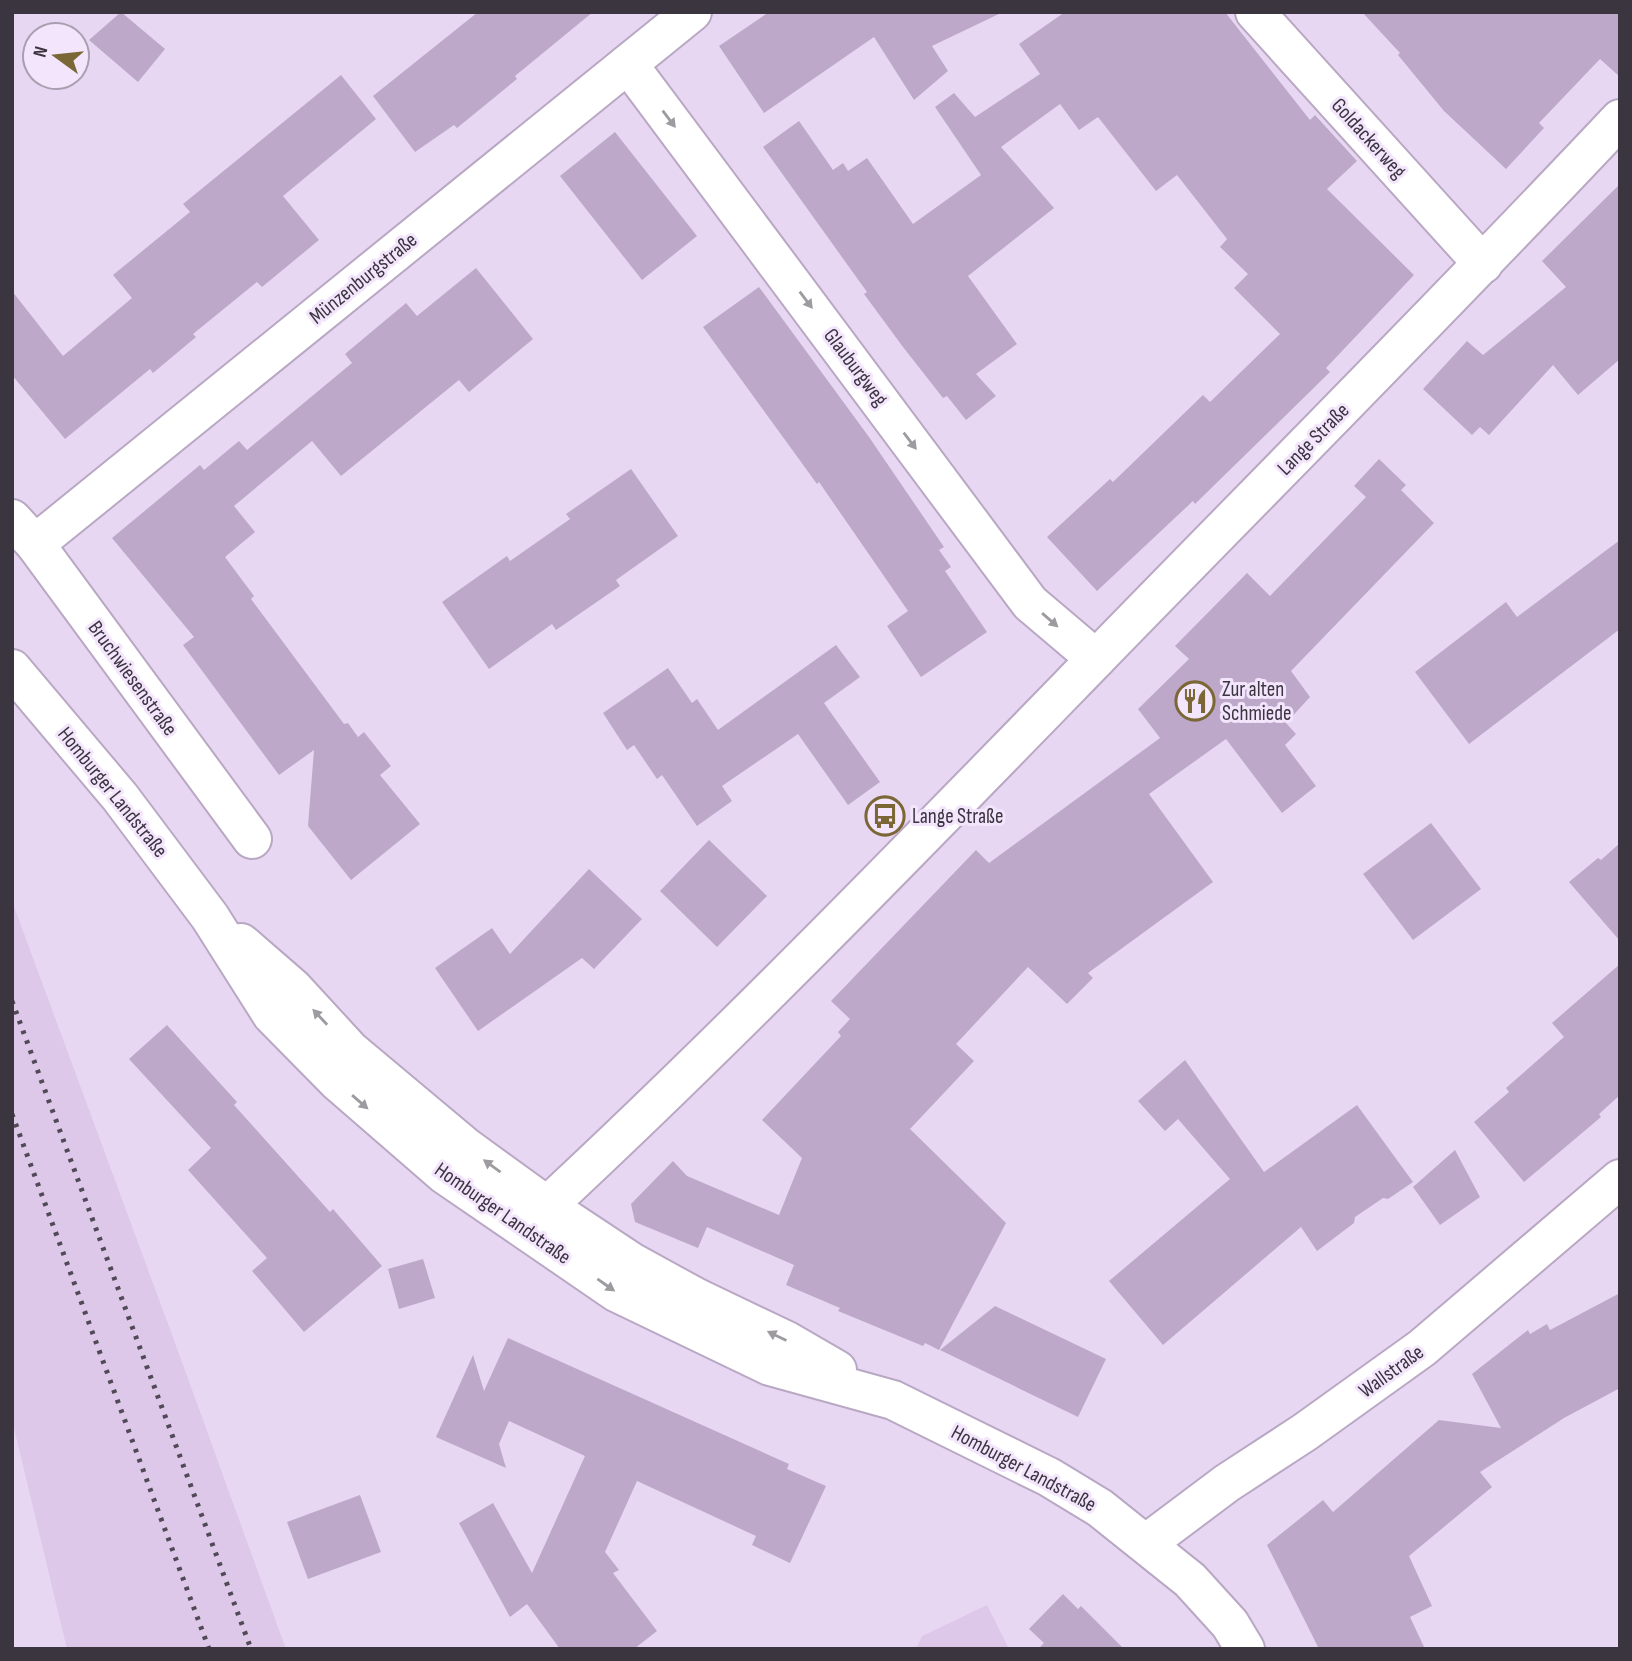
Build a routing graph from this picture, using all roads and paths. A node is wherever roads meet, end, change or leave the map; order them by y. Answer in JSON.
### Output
{"nodes":[{"id":1,"x":692,"y":12,"type":"edge"},
{"id":2,"x":1255,"y":12,"type":"edge"},
{"id":3,"x":628,"y":64,"type":"junction"},
{"id":4,"x":1620,"y":119,"type":"edge"},
{"id":5,"x":1483,"y":264,"type":"junction"},
{"id":6,"x":24,"y":532,"type":"edge"},
{"id":7,"x":1096,"y":659,"type":"junction"},
{"id":8,"x":12,"y":670,"type":"edge"},
{"id":9,"x":252,"y":839,"type":"dead end"},
{"id":10,"x":1620,"y":1179,"type":"edge"},
{"id":11,"x":538,"y":1219,"type":"junction"},
{"id":12,"x":1147,"y":1543,"type":"junction"},
{"id":13,"x":1245,"y":1649,"type":"edge"}],
"edges":[{"from":1,"to":3,"type":"street","name":"Münzenburgstraße"},
{"from":2,"to":5,"type":"street","name":"Goldackerweg"},
{"from":3,"to":6,"type":"street","name":"Münzenburgstraße"},
{"from":3,"to":7,"type":"street","name":"Glauburgweg","one_way":true},
{"from":4,"to":5,"type":"street","name":"Lange Straße"},
{"from":5,"to":7,"type":"street","name":"Lange Straße"},
{"from":6,"to":9,"type":"street","name":"Bruchwiesenstraße"},
{"from":7,"to":11,"type":"street","name":"Lange Straße"},
{"from":8,"to":11,"type":"street","name":"Homburger Landstraße"},
{"from":10,"to":12,"type":"street","name":"Wallstraße"},
{"from":11,"to":12,"type":"street","name":"Homburger Landstraße"},
{"from":12,"to":13,"type":"street","name":"Homburger Landstraße"}]}
